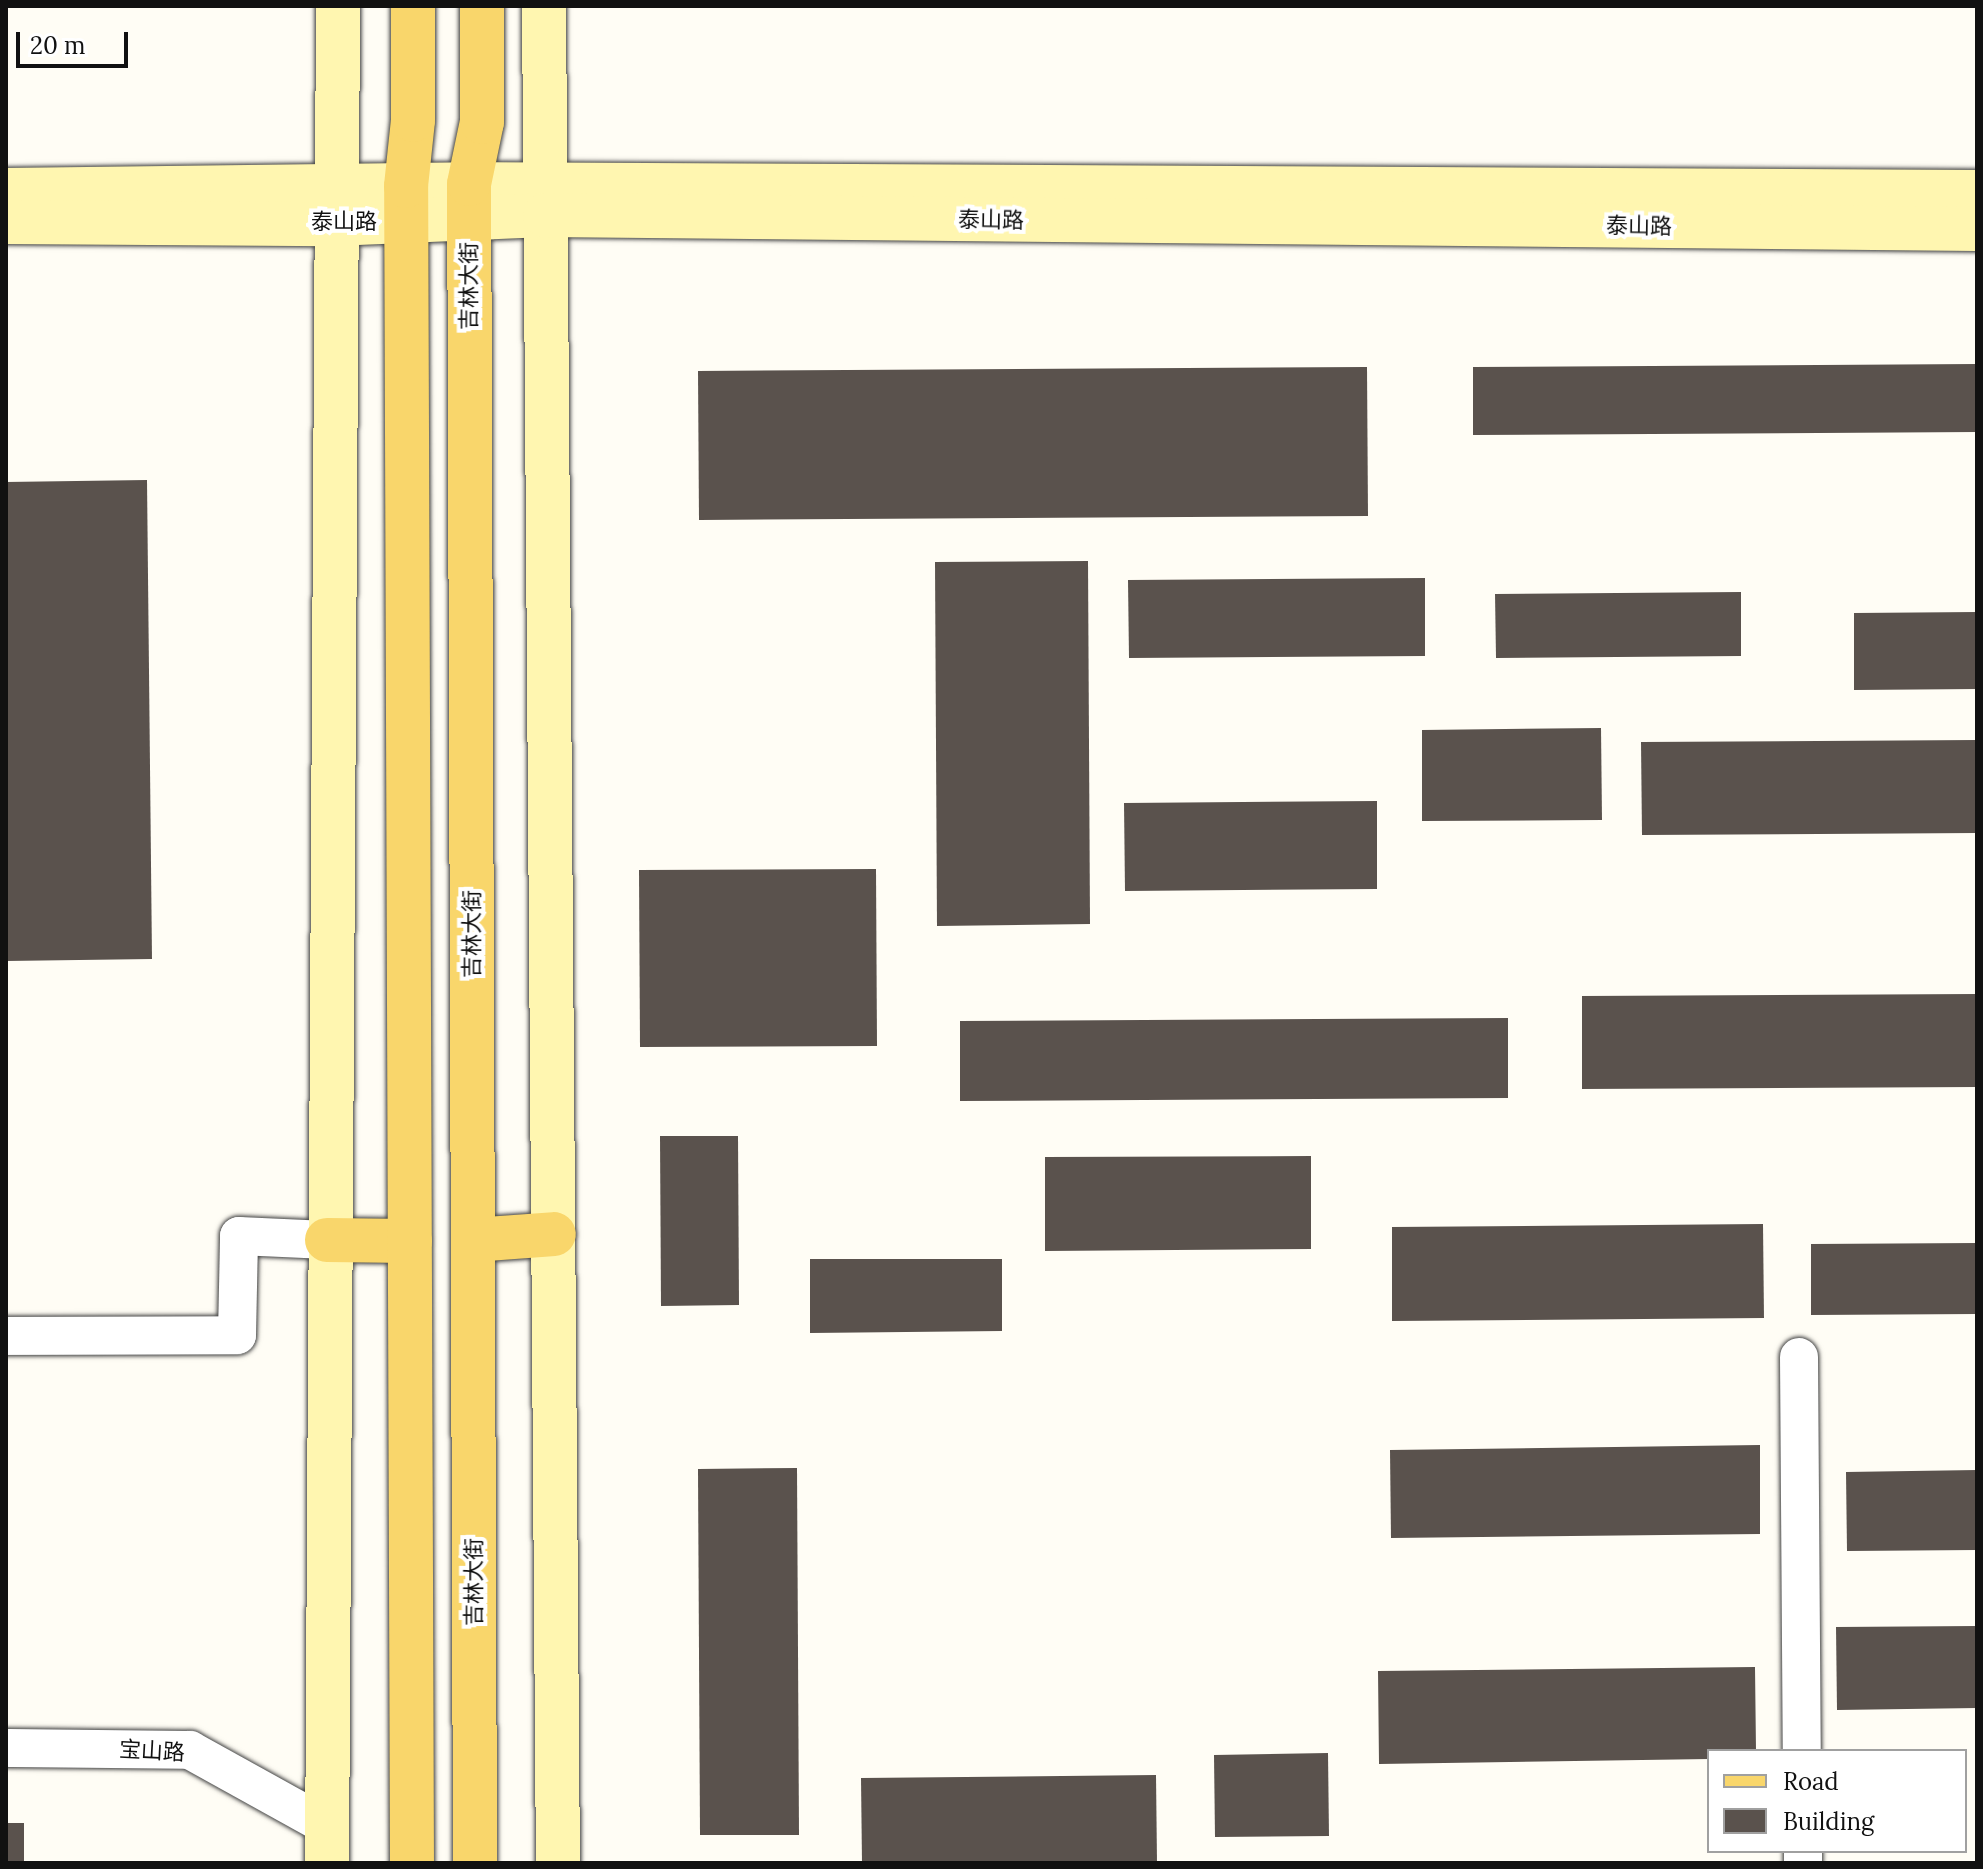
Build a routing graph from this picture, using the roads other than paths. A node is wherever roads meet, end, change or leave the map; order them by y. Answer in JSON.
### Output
{"nodes":[{"id":1,"x":338,"y":6,"type":"edge"},
{"id":2,"x":413,"y":6,"type":"edge"},
{"id":3,"x":482,"y":6,"type":"edge"},
{"id":4,"x":544,"y":6,"type":"edge"},
{"id":5,"x":6,"y":190,"type":"edge"},
{"id":6,"x":1977,"y":192,"type":"edge"},
{"id":7,"x":544,"y":200,"type":"junction"},
{"id":8,"x":469,"y":202,"type":"junction"},
{"id":9,"x":406,"y":204,"type":"junction"},
{"id":10,"x":336,"y":205,"type":"junction"},
{"id":11,"x":6,"y":222,"type":"edge"},
{"id":12,"x":1977,"y":229,"type":"edge"},
{"id":13,"x":554,"y":1234,"type":"junction"},
{"id":14,"x":327,"y":1240,"type":"junction"},
{"id":15,"x":473,"y":1240,"type":"junction"},
{"id":16,"x":410,"y":1241,"type":"junction"},
{"id":17,"x":6,"y":1336,"type":"edge"},
{"id":18,"x":1799,"y":1357,"type":"dead end"},
{"id":19,"x":6,"y":1748,"type":"edge"},
{"id":20,"x":1802,"y":1749,"type":"edge"},
{"id":21,"x":327,"y":1845,"type":"edge"},
{"id":22,"x":412,"y":1863,"type":"edge"},
{"id":23,"x":475,"y":1863,"type":"edge"},
{"id":24,"x":558,"y":1863,"type":"edge"}],
"edges":[{"from":1,"to":10,"type":"main road"},
{"from":2,"to":9,"type":"main road"},
{"from":3,"to":8,"type":"main road","name":"吉林大街"},
{"from":4,"to":7,"type":"main road"},
{"from":5,"to":10,"type":"main road","name":"泰山路"},
{"from":6,"to":7,"type":"main road","name":"泰山路"},
{"from":7,"to":8,"type":"main road","name":"泰山路"},
{"from":7,"to":12,"type":"main road","name":"泰山路"},
{"from":7,"to":13,"type":"main road"},
{"from":8,"to":9,"type":"main road","name":"泰山路"},
{"from":8,"to":15,"type":"main road","name":"吉林大街"},
{"from":9,"to":10,"type":"main road","name":"泰山路"},
{"from":9,"to":16,"type":"main road"},
{"from":10,"to":11,"type":"main road","name":"泰山路"},
{"from":10,"to":14,"type":"main road"},
{"from":13,"to":15,"type":"main road"},
{"from":13,"to":24,"type":"main road"},
{"from":14,"to":16,"type":"main road"},
{"from":14,"to":17,"type":"street"},
{"from":14,"to":21,"type":"main road"},
{"from":15,"to":23,"type":"main road","name":"吉林大街"},
{"from":16,"to":22,"type":"main road"},
{"from":18,"to":20,"type":"street"},
{"from":19,"to":21,"type":"street","name":"宝山路"}]}
